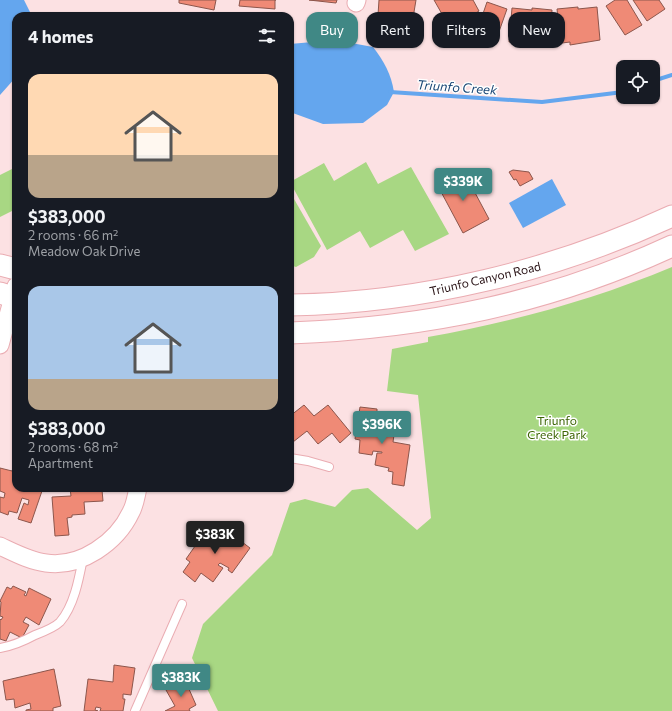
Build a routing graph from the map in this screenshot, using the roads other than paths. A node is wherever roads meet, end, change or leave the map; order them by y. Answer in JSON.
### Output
{"nodes":[{"id":1,"x":672,"y":216,"type":"edge"},
{"id":2,"x":672,"y":246,"type":"edge"},
{"id":3,"x":0,"y":265,"type":"edge"},
{"id":4,"x":12,"y":268,"type":"edge"},
{"id":5,"x":11,"y":293,"type":"edge"},
{"id":6,"x":294,"y":305,"type":"edge"},
{"id":7,"x":294,"y":333,"type":"edge"},
{"id":8,"x":0,"y":345,"type":"edge"},
{"id":9,"x":294,"y":459,"type":"edge"},
{"id":10,"x":329,"y":467,"type":"dead end"},
{"id":11,"x":137,"y":492,"type":"edge"},
{"id":12,"x":0,"y":546,"type":"edge"},
{"id":13,"x":83,"y":558,"type":"junction"},
{"id":14,"x":182,"y":604,"type":"dead end"},
{"id":15,"x":0,"y":648,"type":"edge"},
{"id":16,"x":135,"y":711,"type":"edge"}],
"edges":[{"from":1,"to":6,"type":"street","name":"Triunfo Canyon Road"},
{"from":2,"to":7,"type":"street"},
{"from":3,"to":4,"type":"street"},
{"from":5,"to":8,"type":"street"},
{"from":9,"to":10,"type":"lane"},
{"from":11,"to":13,"type":"street"},
{"from":12,"to":13,"type":"street"},
{"from":13,"to":15,"type":"lane"},
{"from":14,"to":16,"type":"lane"}]}
